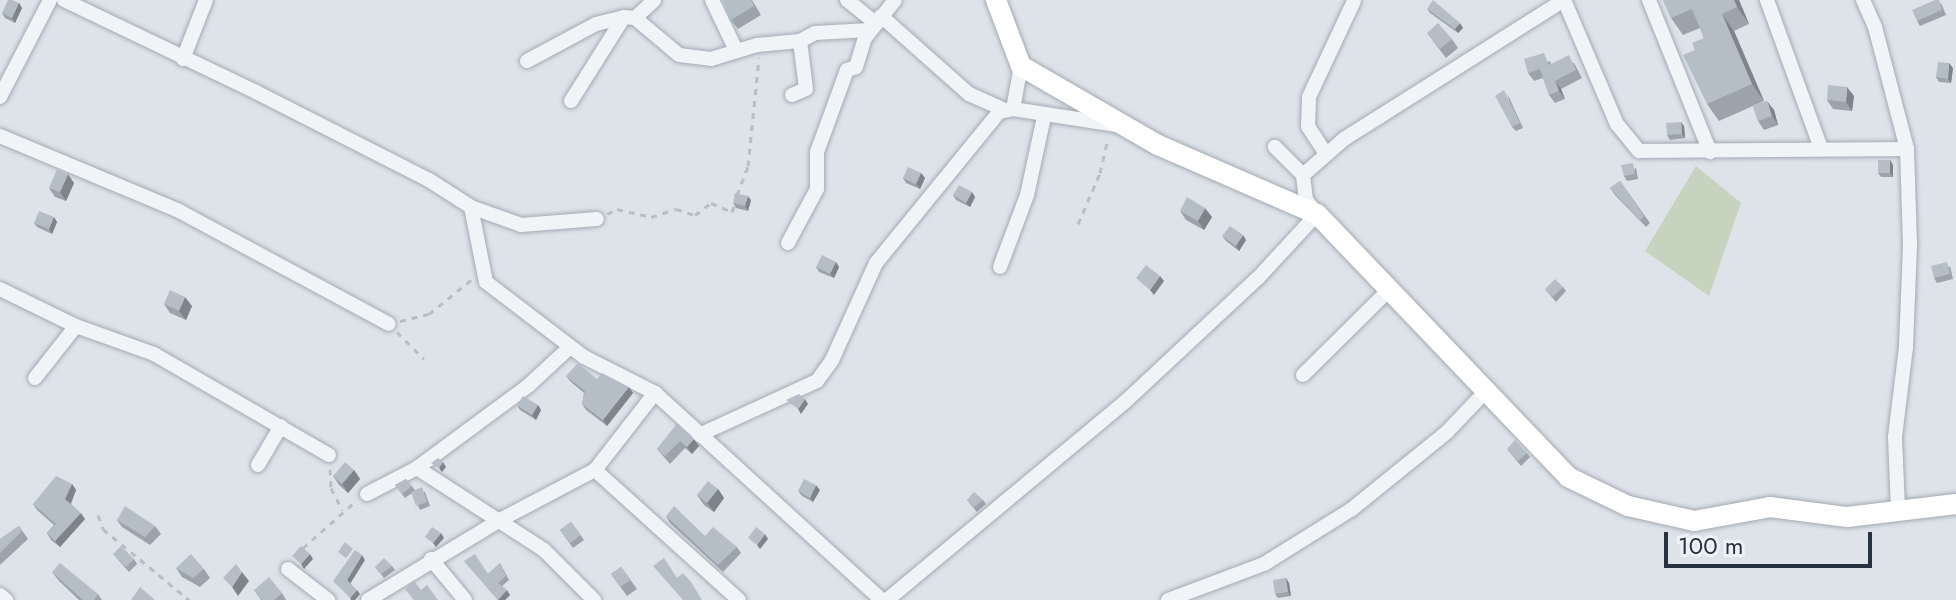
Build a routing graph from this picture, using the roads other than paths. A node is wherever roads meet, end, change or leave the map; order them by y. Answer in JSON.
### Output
{"nodes":[{"id":1,"x":50,"y":0,"type":"edge"},
{"id":2,"x":64,"y":0,"type":"edge"},
{"id":3,"x":206,"y":0,"type":"edge"},
{"id":4,"x":654,"y":0,"type":"edge"},
{"id":5,"x":713,"y":0,"type":"edge"},
{"id":6,"x":847,"y":0,"type":"edge"},
{"id":7,"x":895,"y":0,"type":"edge"},
{"id":8,"x":996,"y":0,"type":"edge"},
{"id":9,"x":1564,"y":0,"type":"edge"},
{"id":10,"x":1649,"y":0,"type":"edge"},
{"id":11,"x":1767,"y":0,"type":"edge"},
{"id":12,"x":1863,"y":0,"type":"edge"},
{"id":13,"x":1354,"y":1,"type":"edge"},
{"id":14,"x":630,"y":18,"type":"junction"},
{"id":15,"x":876,"y":23,"type":"junction"},
{"id":16,"x":800,"y":41,"type":"junction"},
{"id":17,"x":736,"y":50,"type":"junction"},
{"id":18,"x":183,"y":59,"type":"junction"},
{"id":19,"x":527,"y":61,"type":"dead end"},
{"id":20,"x":1021,"y":66,"type":"junction"},
{"id":21,"x":792,"y":95,"type":"dead end"},
{"id":22,"x":0,"y":97,"type":"edge"},
{"id":23,"x":571,"y":101,"type":"dead end"},
{"id":24,"x":1009,"y":110,"type":"junction"},
{"id":25,"x":1044,"y":117,"type":"junction"},
{"id":26,"x":1124,"y":126,"type":"junction"},
{"id":27,"x":0,"y":136,"type":"edge"},
{"id":28,"x":1820,"y":146,"type":"junction"},
{"id":29,"x":1275,"y":147,"type":"dead end"},
{"id":30,"x":1907,"y":149,"type":"junction"},
{"id":31,"x":1710,"y":152,"type":"junction"},
{"id":32,"x":1326,"y":154,"type":"junction"},
{"id":33,"x":1303,"y":175,"type":"junction"},
{"id":34,"x":471,"y":207,"type":"junction"},
{"id":35,"x":1317,"y":214,"type":"junction"},
{"id":36,"x":597,"y":219,"type":"road end"},
{"id":37,"x":788,"y":243,"type":"dead end"},
{"id":38,"x":1000,"y":267,"type":"dead end"},
{"id":39,"x":0,"y":289,"type":"edge"},
{"id":40,"x":1387,"y":292,"type":"junction"},
{"id":41,"x":389,"y":324,"type":"road end"},
{"id":42,"x":76,"y":326,"type":"junction"},
{"id":43,"x":570,"y":347,"type":"junction"},
{"id":44,"x":1303,"y":375,"type":"dead end"},
{"id":45,"x":35,"y":378,"type":"dead end"},
{"id":46,"x":1485,"y":392,"type":"junction"},
{"id":47,"x":655,"y":393,"type":"junction"},
{"id":48,"x":281,"y":426,"type":"junction"},
{"id":49,"x":699,"y":435,"type":"junction"},
{"id":50,"x":329,"y":455,"type":"road end"},
{"id":51,"x":258,"y":465,"type":"dead end"},
{"id":52,"x":417,"y":468,"type":"junction"},
{"id":53,"x":595,"y":470,"type":"junction"},
{"id":54,"x":367,"y":494,"type":"dead end"},
{"id":55,"x":1956,"y":504,"type":"edge"},
{"id":56,"x":1898,"y":510,"type":"junction"},
{"id":57,"x":500,"y":520,"type":"junction"},
{"id":58,"x":431,"y":559,"type":"junction"},
{"id":59,"x":288,"y":569,"type":"road end"},
{"id":60,"x":0,"y":595,"type":"edge"},
{"id":61,"x":6,"y":600,"type":"edge"},
{"id":62,"x":328,"y":600,"type":"edge"},
{"id":63,"x":368,"y":600,"type":"edge"},
{"id":64,"x":465,"y":600,"type":"edge"},
{"id":65,"x":594,"y":600,"type":"edge"},
{"id":66,"x":739,"y":600,"type":"edge"},
{"id":67,"x":885,"y":600,"type":"edge"},
{"id":68,"x":1168,"y":600,"type":"edge"}],
"edges":[{"from":1,"to":22,"type":"street"},
{"from":2,"to":18,"type":"street"},
{"from":3,"to":18,"type":"street"},
{"from":4,"to":14,"type":"street"},
{"from":5,"to":17,"type":"street"},
{"from":6,"to":15,"type":"street"},
{"from":7,"to":15,"type":"street"},
{"from":8,"to":20,"type":"street"},
{"from":9,"to":31,"type":"street"},
{"from":9,"to":32,"type":"street"},
{"from":10,"to":31,"type":"street"},
{"from":11,"to":28,"type":"street"},
{"from":12,"to":30,"type":"street"},
{"from":13,"to":32,"type":"street"},
{"from":14,"to":17,"type":"street"},
{"from":14,"to":19,"type":"street"},
{"from":14,"to":23,"type":"street"},
{"from":15,"to":16,"type":"street"},
{"from":15,"to":24,"type":"street"},
{"from":15,"to":37,"type":"street"},
{"from":16,"to":17,"type":"street"},
{"from":16,"to":21,"type":"street"},
{"from":18,"to":34,"type":"street"},
{"from":20,"to":24,"type":"street"},
{"from":20,"to":26,"type":"street"},
{"from":24,"to":25,"type":"street"},
{"from":24,"to":49,"type":"street"},
{"from":25,"to":26,"type":"street"},
{"from":25,"to":38,"type":"street"},
{"from":26,"to":35,"type":"street"},
{"from":27,"to":41,"type":"street"},
{"from":28,"to":30,"type":"street"},
{"from":28,"to":31,"type":"street"},
{"from":29,"to":33,"type":"street"},
{"from":30,"to":56,"type":"street"},
{"from":32,"to":33,"type":"street"},
{"from":33,"to":35,"type":"street"},
{"from":34,"to":36,"type":"street"},
{"from":34,"to":43,"type":"street"},
{"from":35,"to":40,"type":"street"},
{"from":35,"to":67,"type":"street"},
{"from":39,"to":42,"type":"street"},
{"from":40,"to":44,"type":"street"},
{"from":40,"to":46,"type":"street"},
{"from":42,"to":45,"type":"street"},
{"from":42,"to":48,"type":"street"},
{"from":43,"to":47,"type":"street"},
{"from":43,"to":52,"type":"street"},
{"from":46,"to":56,"type":"street"},
{"from":46,"to":68,"type":"street"},
{"from":47,"to":49,"type":"street"},
{"from":47,"to":53,"type":"street"},
{"from":48,"to":50,"type":"street"},
{"from":48,"to":51,"type":"street"},
{"from":49,"to":67,"type":"street"},
{"from":52,"to":54,"type":"street"},
{"from":52,"to":57,"type":"street"},
{"from":53,"to":57,"type":"street"},
{"from":53,"to":66,"type":"street"},
{"from":55,"to":56,"type":"street"},
{"from":57,"to":58,"type":"street"},
{"from":57,"to":65,"type":"street"},
{"from":58,"to":63,"type":"street"},
{"from":58,"to":64,"type":"street"},
{"from":59,"to":62,"type":"street"},
{"from":60,"to":61,"type":"street"}]}
